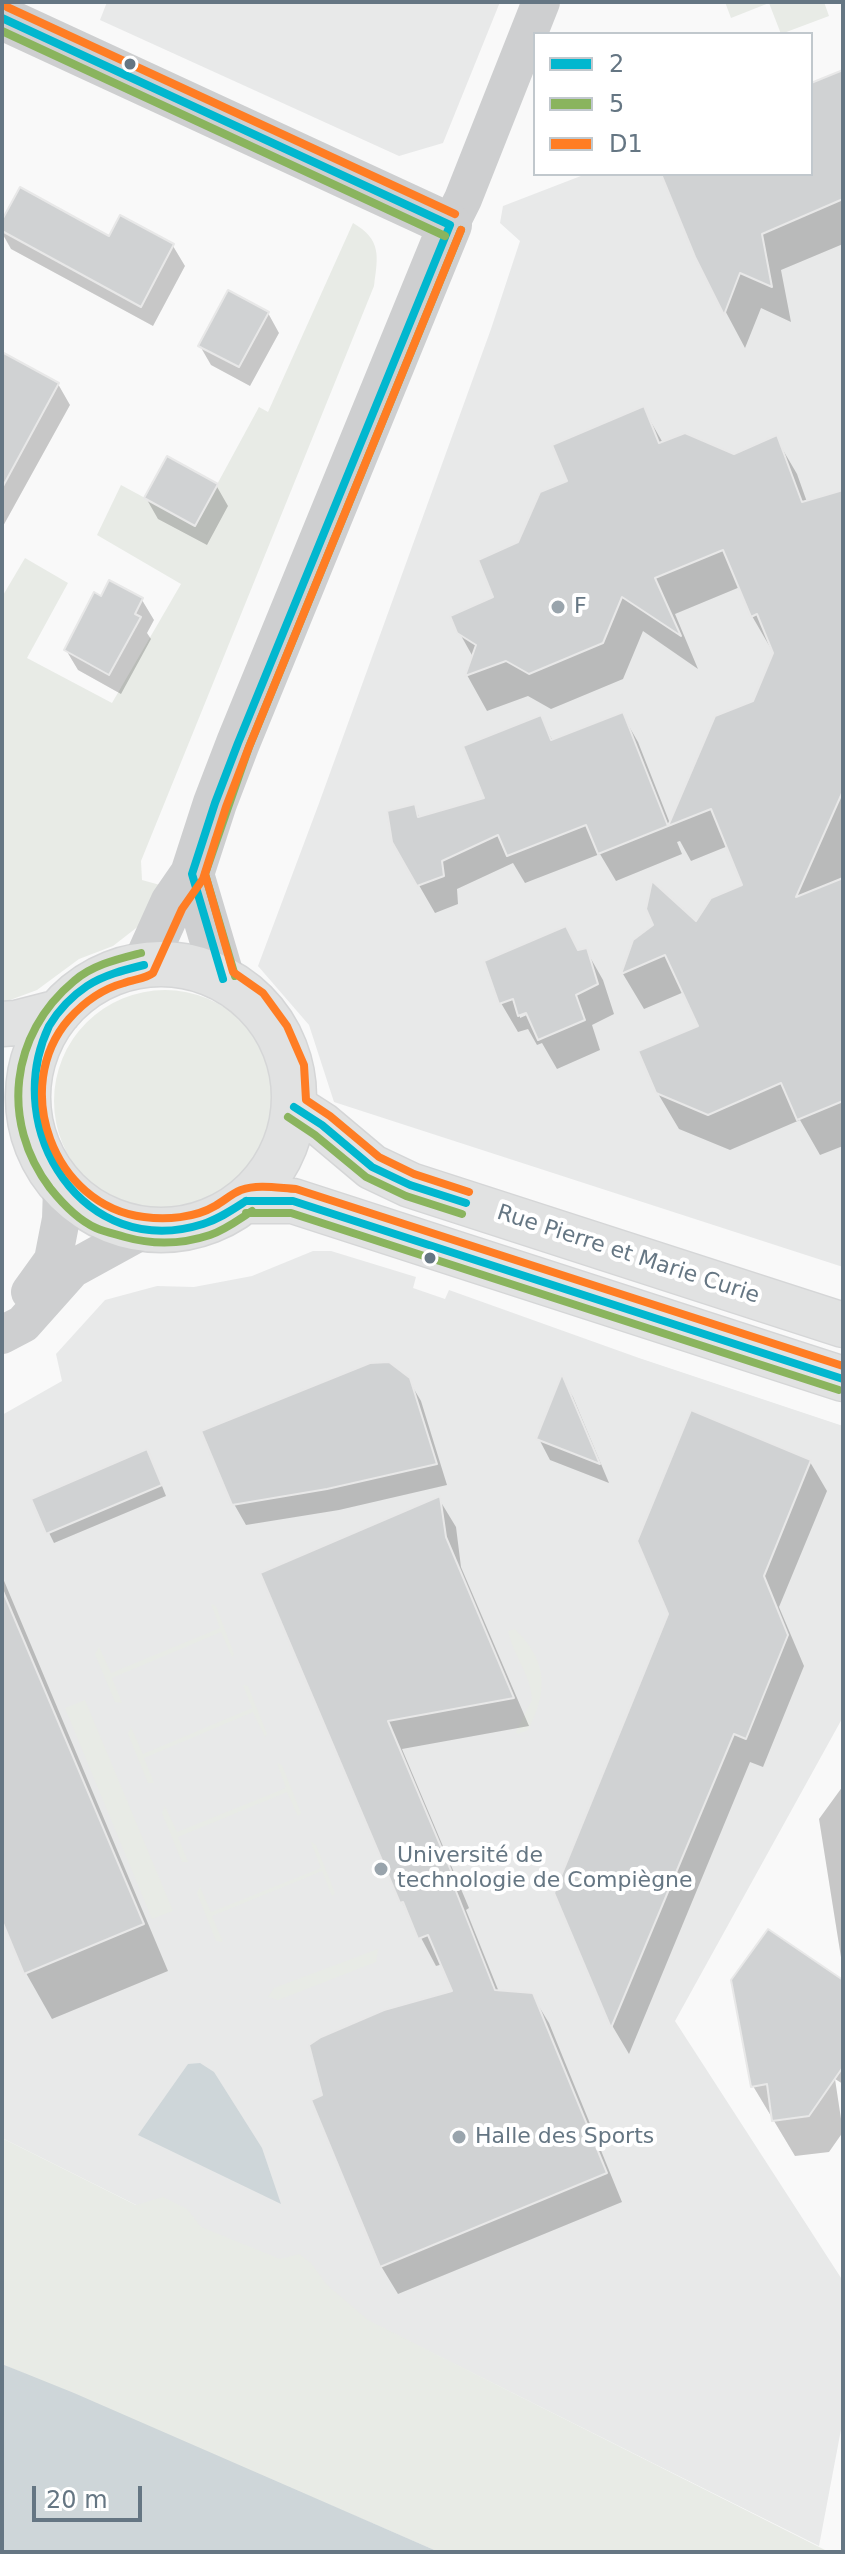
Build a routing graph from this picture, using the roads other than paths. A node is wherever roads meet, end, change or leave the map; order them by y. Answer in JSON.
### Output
{"nodes":[{"id":1,"x":541,"y":2,"type":"edge"},
{"id":2,"x":2,"y":18,"type":"edge"},
{"id":3,"x":450,"y":225,"type":"junction"},
{"id":4,"x":192,"y":874,"type":"junction"},
{"id":5,"x":144,"y":965,"type":"junction"},
{"id":6,"x":223,"y":979,"type":"junction"},
{"id":7,"x":59,"y":1012,"type":"junction"},
{"id":8,"x":2,"y":1024,"type":"edge"},
{"id":9,"x":294,"y":1107,"type":"junction"},
{"id":10,"x":17,"y":1122,"type":"edge"},
{"id":11,"x":62,"y":1187,"type":"junction"},
{"id":12,"x":246,"y":1201,"type":"junction"},
{"id":13,"x":143,"y":1230,"type":"junction"},
{"id":14,"x":843,"y":1325,"type":"edge"},
{"id":15,"x":843,"y":1379,"type":"edge"}],
"edges":[{"from":1,"to":3,"type":"street"},
{"from":2,"to":3,"type":"street"},
{"from":3,"to":4,"type":"street"},
{"from":4,"to":5,"type":"street"},
{"from":4,"to":6,"type":"street"},
{"from":5,"to":6,"type":"main road"},
{"from":5,"to":7,"type":"main road"},
{"from":6,"to":9,"type":"main road"},
{"from":7,"to":8,"type":"main road"},
{"from":7,"to":10,"type":"main road"},
{"from":9,"to":12,"type":"main road"},
{"from":9,"to":14,"type":"main road","name":"Rue Pierre et Marie Curie"},
{"from":10,"to":11,"type":"main road"},
{"from":11,"to":13,"type":"main road"},
{"from":11,"to":13,"type":"street"},
{"from":12,"to":13,"type":"main road"},
{"from":12,"to":15,"type":"main road"}]}
